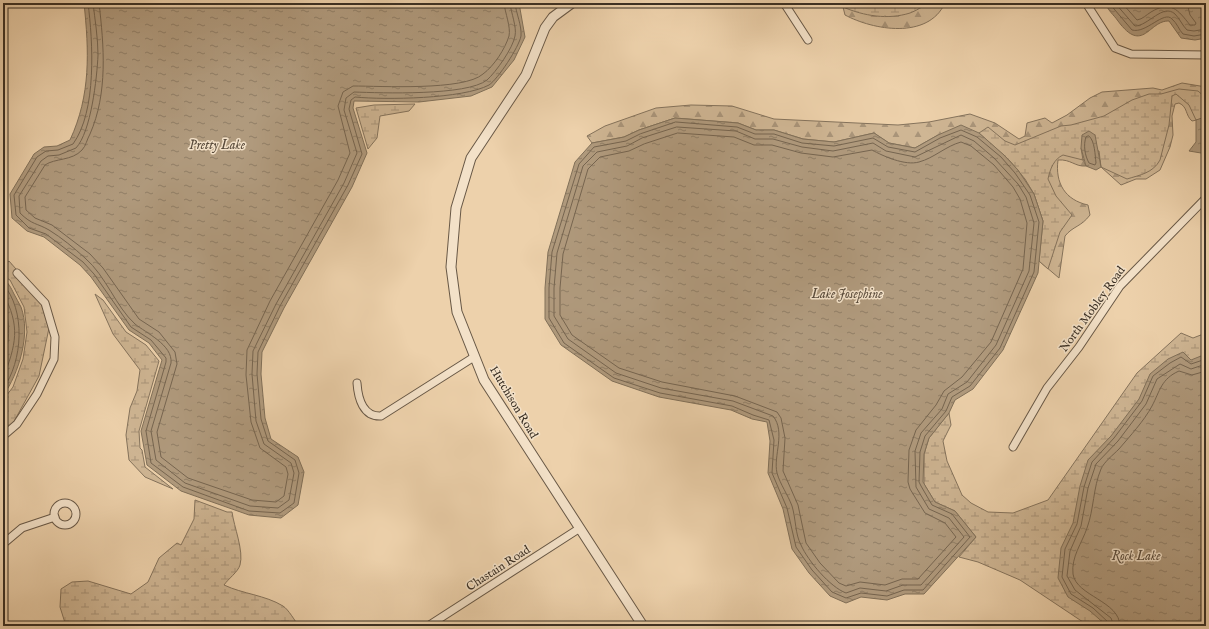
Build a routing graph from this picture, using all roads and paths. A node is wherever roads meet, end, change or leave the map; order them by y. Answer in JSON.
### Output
{"nodes":[{"id":1,"x":572,"y":3,"type":"edge"},
{"id":2,"x":784,"y":3,"type":"edge"},
{"id":3,"x":1086,"y":3,"type":"edge"},
{"id":4,"x":808,"y":40,"type":"dead end"},
{"id":5,"x":1206,"y":55,"type":"edge"},
{"id":6,"x":1206,"y":198,"type":"edge"},
{"id":7,"x":17,"y":272,"type":"dead end"},
{"id":8,"x":474,"y":357,"type":"junction"},
{"id":9,"x":357,"y":383,"type":"dead end"},
{"id":10,"x":3,"y":436,"type":"edge"},
{"id":11,"x":1013,"y":447,"type":"dead end"},
{"id":12,"x":55,"y":517,"type":"dead end"},
{"id":13,"x":580,"y":528,"type":"junction"},
{"id":14,"x":3,"y":544,"type":"edge"},
{"id":15,"x":428,"y":626,"type":"edge"},
{"id":16,"x":643,"y":626,"type":"edge"}],
"edges":[{"from":1,"to":8,"type":"street","name":"Hutchison Road"},
{"from":2,"to":4,"type":"street"},
{"from":3,"to":5,"type":"street"},
{"from":6,"to":11,"type":"street","name":"North Mobley Road"},
{"from":7,"to":10,"type":"street"},
{"from":8,"to":9,"type":"street"},
{"from":8,"to":13,"type":"street","name":"Hutchison Road"},
{"from":12,"to":14,"type":"street"},
{"from":13,"to":15,"type":"street","name":"Chastain Road"},
{"from":13,"to":16,"type":"street","name":"Hutchison Road"}]}
